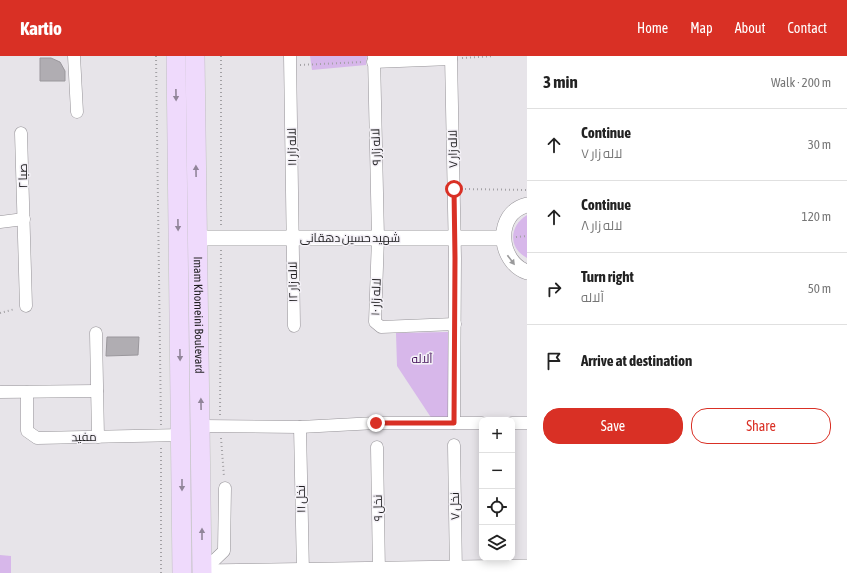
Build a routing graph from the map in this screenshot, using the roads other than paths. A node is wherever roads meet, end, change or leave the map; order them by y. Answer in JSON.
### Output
{"nodes":[{"id":1,"x":74,"y":56,"type":"edge"},
{"id":2,"x":176,"y":56,"type":"edge"},
{"id":3,"x":195,"y":56,"type":"edge"},
{"id":4,"x":451,"y":57,"type":"edge"},
{"id":5,"x":373,"y":59,"type":"edge"},
{"id":6,"x":290,"y":61,"type":"edge"},
{"id":7,"x":77,"y":112,"type":"dead end"},
{"id":8,"x":21,"y":133,"type":"dead end"},
{"id":9,"x":527,"y":205,"type":"edge"},
{"id":10,"x":24,"y":220,"type":"junction"},
{"id":11,"x":0,"y":222,"type":"edge"},
{"id":12,"x":197,"y":238,"type":"junction"},
{"id":13,"x":293,"y":238,"type":"junction"},
{"id":14,"x":378,"y":238,"type":"junction"},
{"id":15,"x":503,"y":238,"type":"junction"},
{"id":16,"x":455,"y":239,"type":"junction"},
{"id":17,"x":527,"y":272,"type":"edge"},
{"id":18,"x":26,"y":306,"type":"road end"},
{"id":19,"x":455,"y":324,"type":"junction"},
{"id":20,"x":294,"y":326,"type":"dead end"},
{"id":21,"x":96,"y":333,"type":"dead end"},
{"id":22,"x":97,"y":391,"type":"junction"},
{"id":23,"x":0,"y":392,"type":"edge"},
{"id":24,"x":20,"y":392,"type":"junction"},
{"id":25,"x":454,"y":423,"type":"junction"},
{"id":26,"x":479,"y":423,"type":"edge"},
{"id":27,"x":515,"y":423,"type":"edge"},
{"id":28,"x":527,"y":423,"type":"edge"},
{"id":29,"x":201,"y":426,"type":"junction"},
{"id":30,"x":300,"y":427,"type":"junction"},
{"id":31,"x":182,"y":435,"type":"junction"},
{"id":32,"x":98,"y":437,"type":"junction"},
{"id":33,"x":454,"y":445,"type":"dead end"},
{"id":34,"x":377,"y":447,"type":"dead end"},
{"id":35,"x":225,"y":488,"type":"road end"},
{"id":36,"x":527,"y":567,"type":"edge"},
{"id":37,"x":456,"y":570,"type":"edge"},
{"id":38,"x":379,"y":571,"type":"edge"},
{"id":39,"x":202,"y":572,"type":"edge"},
{"id":40,"x":303,"y":572,"type":"edge"},
{"id":41,"x":182,"y":573,"type":"edge"}],
"edges":[{"from":1,"to":7,"type":"street"},
{"from":2,"to":31,"type":"main road","name":"Imam Khomeini Boulevard","one_way":true},
{"from":12,"to":3,"type":"main road","name":"Imam Khomeini Boulevard","one_way":true},
{"from":4,"to":5,"type":"street"},
{"from":4,"to":16,"type":"street","name":"لاله زار ۷"},
{"from":5,"to":14,"type":"street","name":"لاله زار ۹"},
{"from":6,"to":13,"type":"street","name":"لاله زار ۱۱"},
{"from":8,"to":10,"type":"street","name":"صبا ۲"},
{"from":9,"to":15,"type":"street"},
{"from":10,"to":11,"type":"street"},
{"from":10,"to":18,"type":"street","name":"صبا ۲"},
{"from":12,"to":13,"type":"street","name":"شهید حسین دهقانی"},
{"from":29,"to":12,"type":"main road","name":"Imam Khomeini Boulevard","one_way":true},
{"from":13,"to":14,"type":"street","name":"شهید حسین دهقانی"},
{"from":13,"to":20,"type":"street","name":"لاله زار ۱۲"},
{"from":14,"to":16,"type":"street","name":"شهید حسین دهقانی"},
{"from":14,"to":19,"type":"street","name":"لاله زار ۱۰"},
{"from":15,"to":16,"type":"street","name":"شهید حسین دهقانی"},
{"from":15,"to":17,"type":"street","one_way":true},
{"from":16,"to":19,"type":"street","name":"لاله زار ۷"},
{"from":19,"to":25,"type":"street","name":"لاله زار ۷"},
{"from":21,"to":22,"type":"street"},
{"from":22,"to":24,"type":"street"},
{"from":22,"to":32,"type":"street"},
{"from":23,"to":24,"type":"street"},
{"from":24,"to":32,"type":"street","name":"مفید"},
{"from":25,"to":26,"type":"street"},
{"from":25,"to":30,"type":"street"},
{"from":27,"to":28,"type":"street"},
{"from":29,"to":30,"type":"street"},
{"from":39,"to":29,"type":"main road","name":"Imam Khomeini Boulevard","one_way":true},
{"from":30,"to":40,"type":"street","name":"نخل ۱۱"},
{"from":31,"to":32,"type":"street","name":"مفید"},
{"from":31,"to":41,"type":"main road","name":"Imam Khomeini Boulevard","one_way":true},
{"from":33,"to":37,"type":"street","name":"نخل ۷"},
{"from":34,"to":38,"type":"street","name":"نخل ۹"},
{"from":35,"to":39,"type":"street"},
{"from":36,"to":37,"type":"street"},
{"from":37,"to":38,"type":"street"},
{"from":38,"to":40,"type":"street"},
{"from":39,"to":40,"type":"street"}]}
